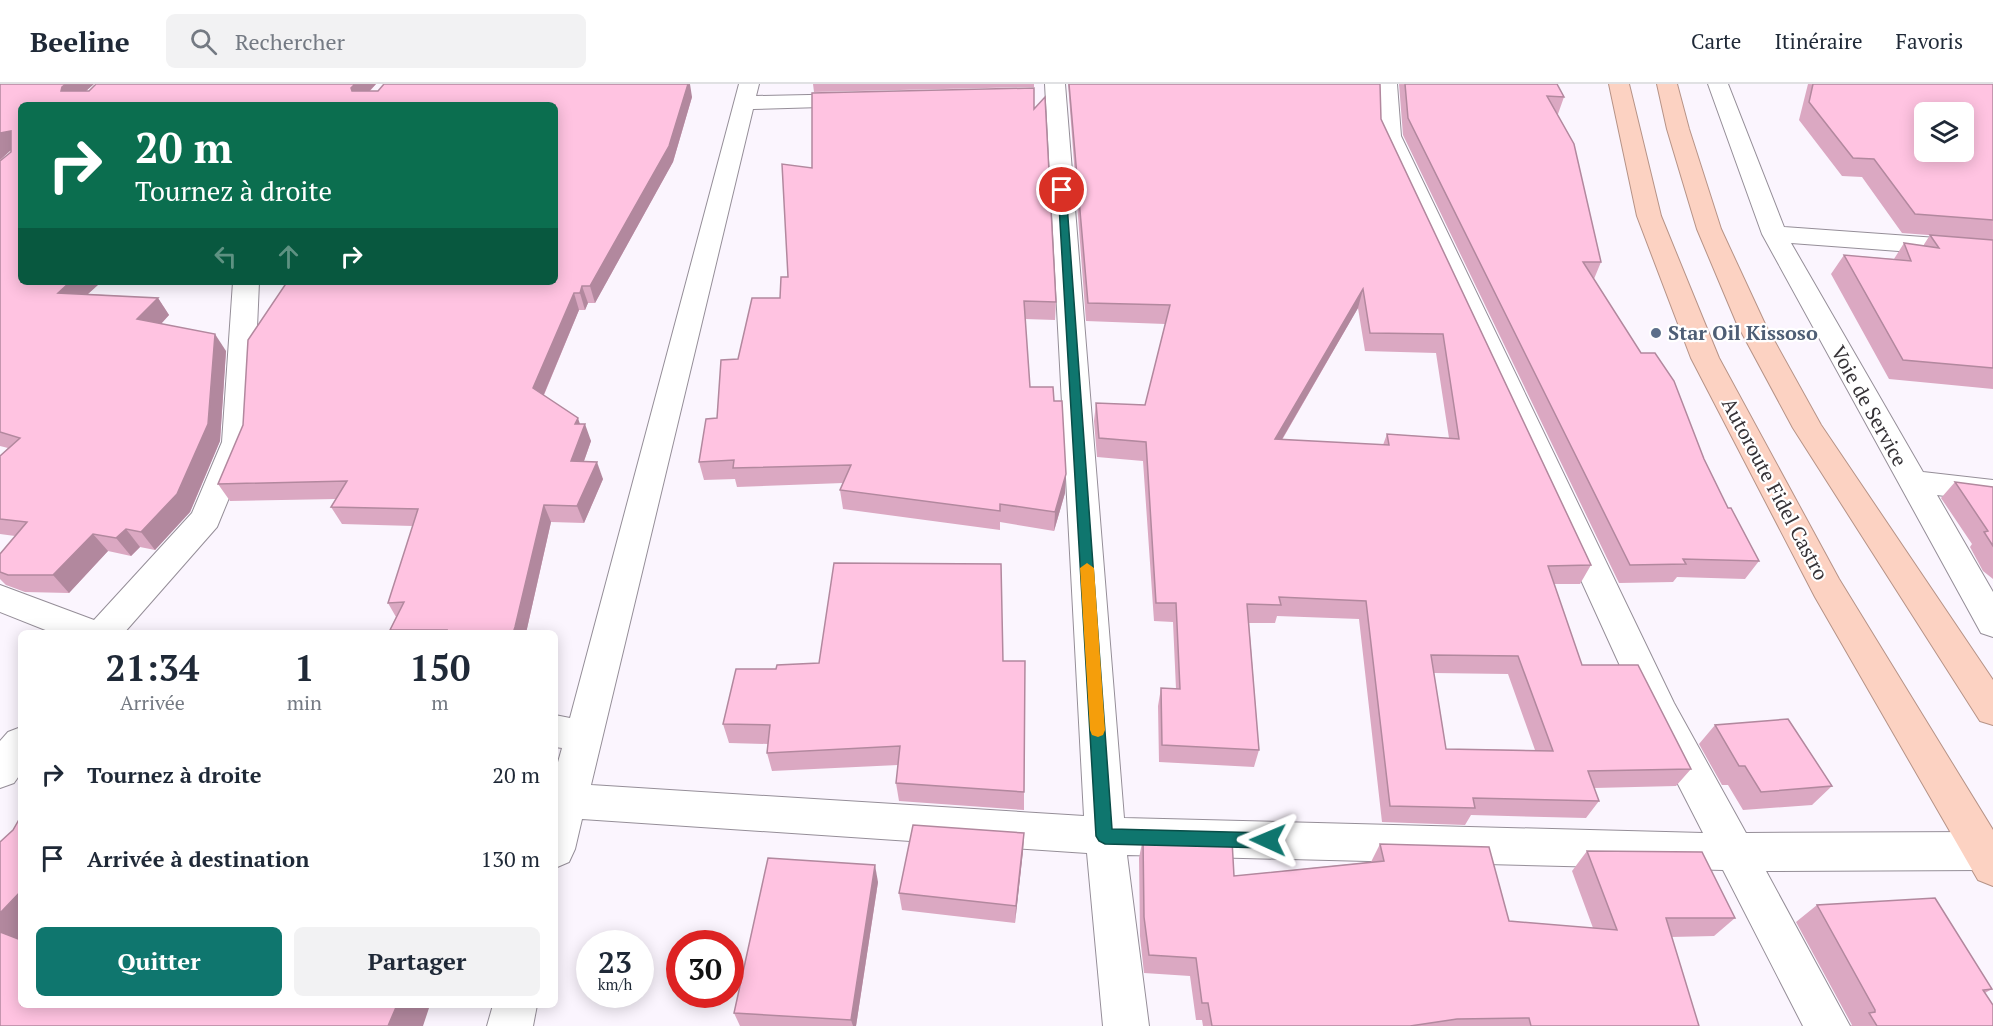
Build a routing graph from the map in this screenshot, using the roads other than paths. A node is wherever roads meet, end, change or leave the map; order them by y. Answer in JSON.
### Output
{"nodes":[{"id":1,"x":1387,"y":84,"type":"edge"},
{"id":2,"x":1619,"y":84,"type":"edge"},
{"id":3,"x":1667,"y":84,"type":"edge"},
{"id":4,"x":1718,"y":84,"type":"edge"},
{"id":5,"x":1047,"y":91,"type":"edge"},
{"id":6,"x":747,"y":94,"type":"edge"},
{"id":7,"x":876,"y":100,"type":"edge"},
{"id":8,"x":1774,"y":234,"type":"junction"},
{"id":9,"x":1993,"y":250,"type":"edge"},
{"id":10,"x":246,"y":285,"type":"edge"},
{"id":11,"x":1911,"y":481,"type":"junction"},
{"id":12,"x":1993,"y":491,"type":"edge"},
{"id":13,"x":0,"y":598,"type":"edge"},
{"id":14,"x":1993,"y":623,"type":"edge"},
{"id":15,"x":82,"y":630,"type":"edge"},
{"id":16,"x":106,"y":630,"type":"edge"},
{"id":17,"x":1993,"y":710,"type":"edge"},
{"id":18,"x":569,"y":734,"type":"edge"},
{"id":19,"x":18,"y":747,"type":"edge"},
{"id":20,"x":0,"y":771,"type":"edge"},
{"id":21,"x":567,"y":801,"type":"junction"},
{"id":22,"x":1105,"y":836,"type":"junction"},
{"id":23,"x":558,"y":837,"type":"edge"},
{"id":24,"x":1734,"y":852,"type":"junction"},
{"id":25,"x":1988,"y":859,"type":"edge"},
{"id":26,"x":514,"y":1008,"type":"edge"},
{"id":27,"x":510,"y":1026,"type":"edge"},
{"id":28,"x":1126,"y":1026,"type":"edge"},
{"id":29,"x":1827,"y":1026,"type":"edge"}],
"edges":[{"from":1,"to":24,"type":"street"},
{"from":2,"to":25,"type":"highway","name":"Autoroute Fidel Castro"},
{"from":3,"to":17,"type":"highway"},
{"from":4,"to":8,"type":"street","name":"Voie de Service"},
{"from":5,"to":22,"type":"street"},
{"from":6,"to":7,"type":"street"},
{"from":6,"to":18,"type":"street"},
{"from":8,"to":9,"type":"street"},
{"from":8,"to":11,"type":"street","name":"Voie de Service"},
{"from":10,"to":16,"type":"street"},
{"from":11,"to":12,"type":"street"},
{"from":11,"to":14,"type":"street","name":"Voie de Service"},
{"from":13,"to":15,"type":"street"},
{"from":18,"to":21,"type":"street"},
{"from":19,"to":20,"type":"street"},
{"from":21,"to":22,"type":"street"},
{"from":21,"to":23,"type":"street"},
{"from":22,"to":24,"type":"street"},
{"from":22,"to":28,"type":"street"},
{"from":24,"to":25,"type":"street"},
{"from":24,"to":29,"type":"street"},
{"from":26,"to":27,"type":"street"}]}
